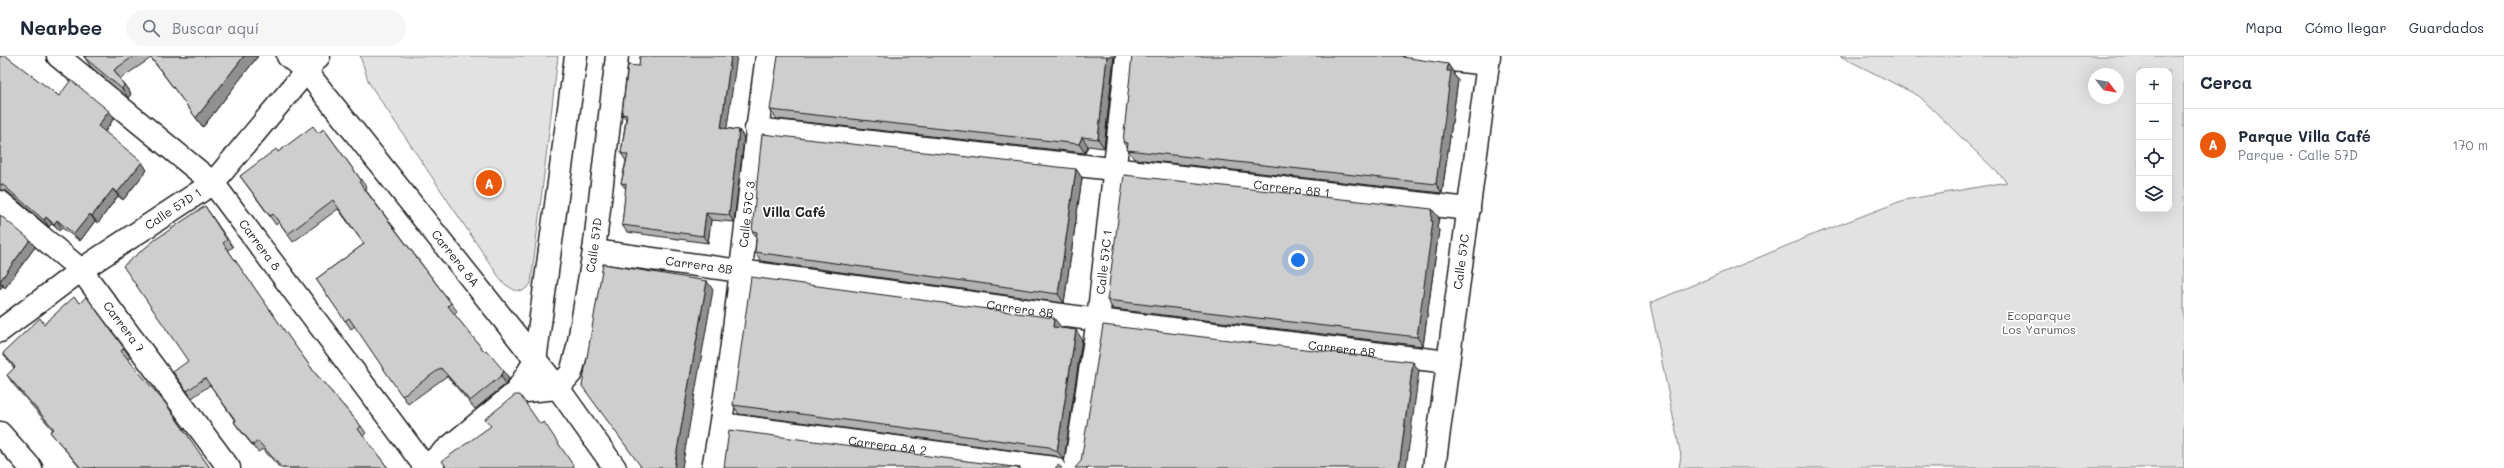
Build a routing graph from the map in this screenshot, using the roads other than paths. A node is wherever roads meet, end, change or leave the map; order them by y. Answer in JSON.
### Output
{"nodes":[{"id":1,"x":58,"y":56,"type":"edge"},
{"id":2,"x":288,"y":56,"type":"edge"},
{"id":3,"x":576,"y":56,"type":"edge"},
{"id":4,"x":617,"y":56,"type":"edge"},
{"id":5,"x":767,"y":56,"type":"edge"},
{"id":6,"x":1127,"y":56,"type":"edge"},
{"id":7,"x":1416,"y":56,"type":"edge"},
{"id":8,"x":1488,"y":60,"type":"edge"},
{"id":9,"x":313,"y":63,"type":"edge"},
{"id":10,"x":756,"y":129,"type":"junction"},
{"id":11,"x":1115,"y":170,"type":"junction"},
{"id":12,"x":213,"y":182,"type":"junction"},
{"id":13,"x":0,"y":202,"type":"edge"},
{"id":14,"x":1469,"y":210,"type":"junction"},
{"id":15,"x":594,"y":251,"type":"junction"},
{"id":16,"x":81,"y":270,"type":"junction"},
{"id":17,"x":741,"y":271,"type":"junction"},
{"id":18,"x":1098,"y":320,"type":"junction"},
{"id":19,"x":0,"y":331,"type":"edge"},
{"id":20,"x":535,"y":361,"type":"junction"},
{"id":21,"x":1448,"y":362,"type":"junction"},
{"id":22,"x":558,"y":388,"type":"junction"},
{"id":23,"x":516,"y":392,"type":"junction"},
{"id":24,"x":721,"y":424,"type":"junction"},
{"id":25,"x":0,"y":433,"type":"edge"},
{"id":26,"x":31,"y":468,"type":"edge"},
{"id":27,"x":230,"y":468,"type":"edge"},
{"id":28,"x":425,"y":468,"type":"edge"},
{"id":29,"x":615,"y":468,"type":"edge"},
{"id":30,"x":713,"y":468,"type":"edge"},
{"id":31,"x":1054,"y":468,"type":"edge"},
{"id":32,"x":1075,"y":468,"type":"edge"},
{"id":33,"x":1434,"y":468,"type":"edge"}],
"edges":[{"from":1,"to":12,"type":"street","name":"Carrera 8"},
{"from":2,"to":9,"type":"street","name":"Carrera 8A"},
{"from":3,"to":20,"type":"street"},
{"from":4,"to":15,"type":"street","name":"Calle 57D"},
{"from":5,"to":10,"type":"street","name":"Calle 57C 3"},
{"from":6,"to":11,"type":"street","name":"Calle 57C 1"},
{"from":7,"to":8,"type":"street"},
{"from":8,"to":14,"type":"street","name":"Calle 57C"},
{"from":9,"to":12,"type":"street","name":"Calle 57D 1"},
{"from":9,"to":20,"type":"street","name":"Carrera 8A"},
{"from":10,"to":11,"type":"street"},
{"from":10,"to":17,"type":"street","name":"Calle 57C 3"},
{"from":11,"to":14,"type":"street","name":"Carrera 8B 1"},
{"from":11,"to":18,"type":"street","name":"Calle 57C 1"},
{"from":12,"to":16,"type":"street","name":"Calle 57D 1"},
{"from":12,"to":28,"type":"street","name":"Carrera 8"},
{"from":13,"to":16,"type":"street","name":"Carrera 7"},
{"from":14,"to":21,"type":"street","name":"Calle 57C"},
{"from":15,"to":17,"type":"street","name":"Carrera 8B"},
{"from":15,"to":22,"type":"street","name":"Calle 57D"},
{"from":16,"to":19,"type":"street","name":"Calle 57D 1"},
{"from":16,"to":27,"type":"street","name":"Carrera 7"},
{"from":17,"to":18,"type":"street","name":"Carrera 8B"},
{"from":17,"to":24,"type":"street","name":"Calle 57C 3"},
{"from":18,"to":21,"type":"street","name":"Carrera 8B"},
{"from":18,"to":32,"type":"street","name":"Calle 57C 1"},
{"from":20,"to":22,"type":"street","name":"Carrera 8A"},
{"from":20,"to":23,"type":"street"},
{"from":21,"to":33,"type":"street","name":"Calle 57C"},
{"from":22,"to":23,"type":"street"},
{"from":22,"to":29,"type":"street","name":"Carrera 8A"},
{"from":23,"to":28,"type":"street"},
{"from":24,"to":30,"type":"street","name":"Calle 57C 3"},
{"from":24,"to":31,"type":"street","name":"Carrera 8A 2"},
{"from":25,"to":26,"type":"street"}]}
